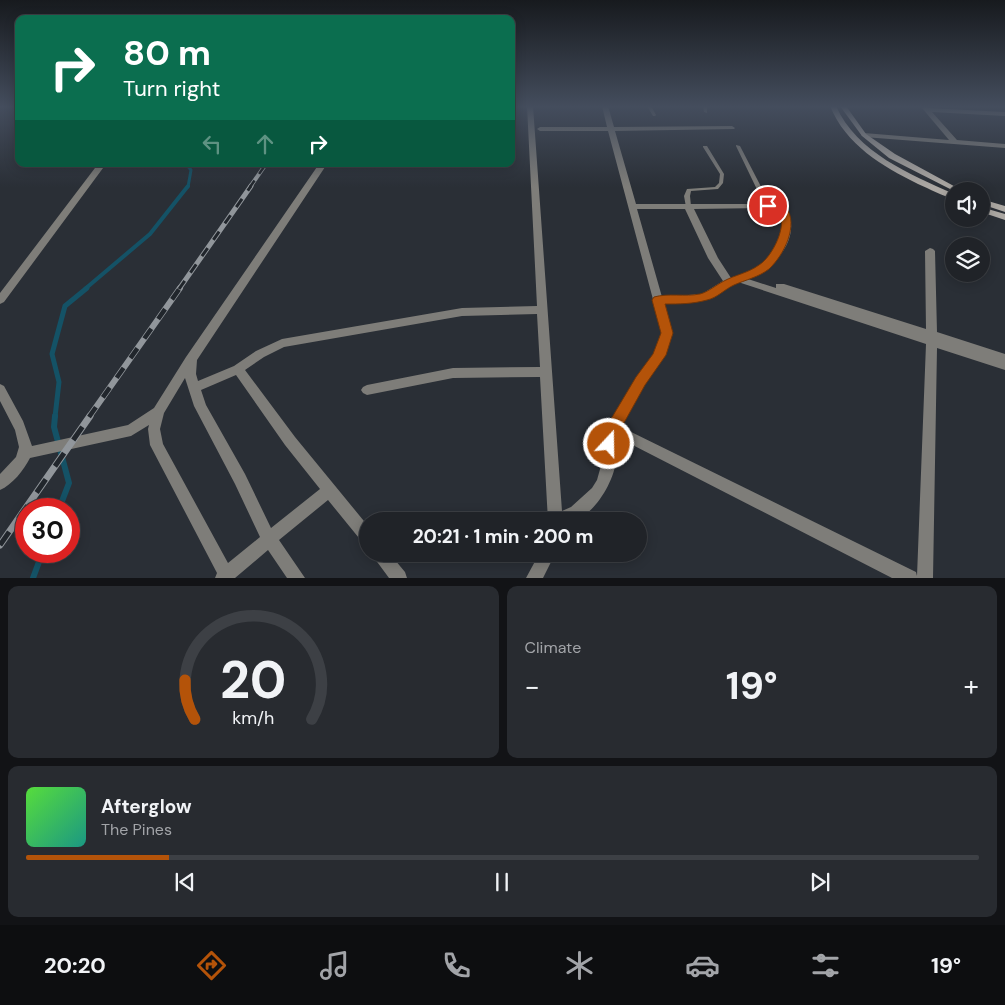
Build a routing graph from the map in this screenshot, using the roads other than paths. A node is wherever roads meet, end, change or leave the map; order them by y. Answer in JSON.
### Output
{"nodes":[{"id":1,"x":532,"y":133,"type":"edge"},
{"id":2,"x":613,"y":133,"type":"edge"},
{"id":3,"x":851,"y":133,"type":"edge"},
{"id":4,"x":947,"y":133,"type":"edge"},
{"id":5,"x":864,"y":135,"type":"joint"},
{"id":6,"x":956,"y":143,"type":"junction"},
{"id":7,"x":738,"y":146,"type":"dead end"},
{"id":8,"x":1005,"y":146,"type":"edge"},
{"id":9,"x":705,"y":147,"type":"dead end"},
{"id":10,"x":100,"y":167,"type":"edge"},
{"id":11,"x":321,"y":167,"type":"edge"},
{"id":12,"x":945,"y":184,"type":"edge"},
{"id":13,"x":945,"y":193,"type":"edge"},
{"id":14,"x":990,"y":204,"type":"edge"},
{"id":15,"x":688,"y":206,"type":"junction"},
{"id":16,"x":772,"y":206,"type":"junction"},
{"id":17,"x":632,"y":207,"type":"junction"},
{"id":18,"x":795,"y":208,"type":"dead end"},
{"id":19,"x":1005,"y":209,"type":"edge"},
{"id":20,"x":990,"y":212,"type":"edge"},
{"id":21,"x":1005,"y":218,"type":"edge"},
{"id":22,"x":930,"y":251,"type":"dead end"},
{"id":23,"x":739,"y":279,"type":"junction"},
{"id":24,"x":0,"y":300,"type":"edge"},
{"id":25,"x":658,"y":300,"type":"junction"},
{"id":26,"x":542,"y":310,"type":"junction"},
{"id":27,"x":932,"y":338,"type":"junction"},
{"id":28,"x":1005,"y":358,"type":"edge"},
{"id":29,"x":191,"y":359,"type":"junction"},
{"id":30,"x":1005,"y":366,"type":"edge"},
{"id":31,"x":238,"y":369,"type":"junction"},
{"id":32,"x":546,"y":372,"type":"junction"},
{"id":33,"x":194,"y":388,"type":"junction"},
{"id":34,"x":0,"y":389,"type":"edge"},
{"id":35,"x":367,"y":390,"type":"dead end"},
{"id":36,"x":158,"y":412,"type":"junction"},
{"id":37,"x":613,"y":428,"type":"junction"},
{"id":38,"x":25,"y":454,"type":"junction"},
{"id":39,"x":0,"y":483,"type":"edge"},
{"id":40,"x":329,"y":490,"type":"junction"},
{"id":41,"x":555,"y":512,"type":"edge"},
{"id":42,"x":577,"y":512,"type":"edge"},
{"id":43,"x":359,"y":527,"type":"edge"},
{"id":44,"x":269,"y":539,"type":"junction"},
{"id":45,"x":386,"y":562,"type":"edge"},
{"id":46,"x":543,"y":562,"type":"edge"},
{"id":47,"x":224,"y":576,"type":"edge"},
{"id":48,"x":297,"y":578,"type":"edge"},
{"id":49,"x":398,"y":578,"type":"edge"},
{"id":50,"x":534,"y":578,"type":"edge"},
{"id":51,"x":910,"y":578,"type":"edge"},
{"id":52,"x":925,"y":578,"type":"edge"}],
"edges":[{"from":1,"to":26,"type":"street"},
{"from":2,"to":17,"type":"street"},
{"from":3,"to":13,"type":"street"},
{"from":4,"to":6,"type":"street"},
{"from":5,"to":6,"type":"street"},
{"from":5,"to":12,"type":"street"},
{"from":6,"to":8,"type":"street"},
{"from":7,"to":16,"type":"lane"},
{"from":9,"to":15,"type":"lane"},
{"from":10,"to":24,"type":"street"},
{"from":11,"to":29,"type":"street"},
{"from":14,"to":19,"type":"street"},
{"from":15,"to":16,"type":"street"},
{"from":15,"to":17,"type":"street"},
{"from":15,"to":23,"type":"street"},
{"from":16,"to":18,"type":"street"},
{"from":16,"to":23,"type":"street"},
{"from":17,"to":25,"type":"street"},
{"from":20,"to":21,"type":"street"},
{"from":22,"to":27,"type":"street"},
{"from":23,"to":25,"type":"street"},
{"from":23,"to":27,"type":"street"},
{"from":25,"to":37,"type":"street"},
{"from":26,"to":31,"type":"street"},
{"from":26,"to":32,"type":"street"},
{"from":27,"to":28,"type":"street"},
{"from":27,"to":30,"type":"street"},
{"from":27,"to":52,"type":"street"},
{"from":29,"to":33,"type":"street"},
{"from":29,"to":36,"type":"street"},
{"from":31,"to":33,"type":"street"},
{"from":31,"to":40,"type":"street"},
{"from":32,"to":35,"type":"street"},
{"from":32,"to":41,"type":"street"},
{"from":33,"to":44,"type":"street"},
{"from":34,"to":38,"type":"street"},
{"from":36,"to":38,"type":"street"},
{"from":36,"to":47,"type":"street"},
{"from":37,"to":42,"type":"street"},
{"from":37,"to":51,"type":"street"},
{"from":38,"to":39,"type":"street"},
{"from":40,"to":43,"type":"street"},
{"from":40,"to":44,"type":"street"},
{"from":44,"to":47,"type":"street"},
{"from":44,"to":48,"type":"street"},
{"from":45,"to":49,"type":"street"},
{"from":46,"to":50,"type":"street"}]}
